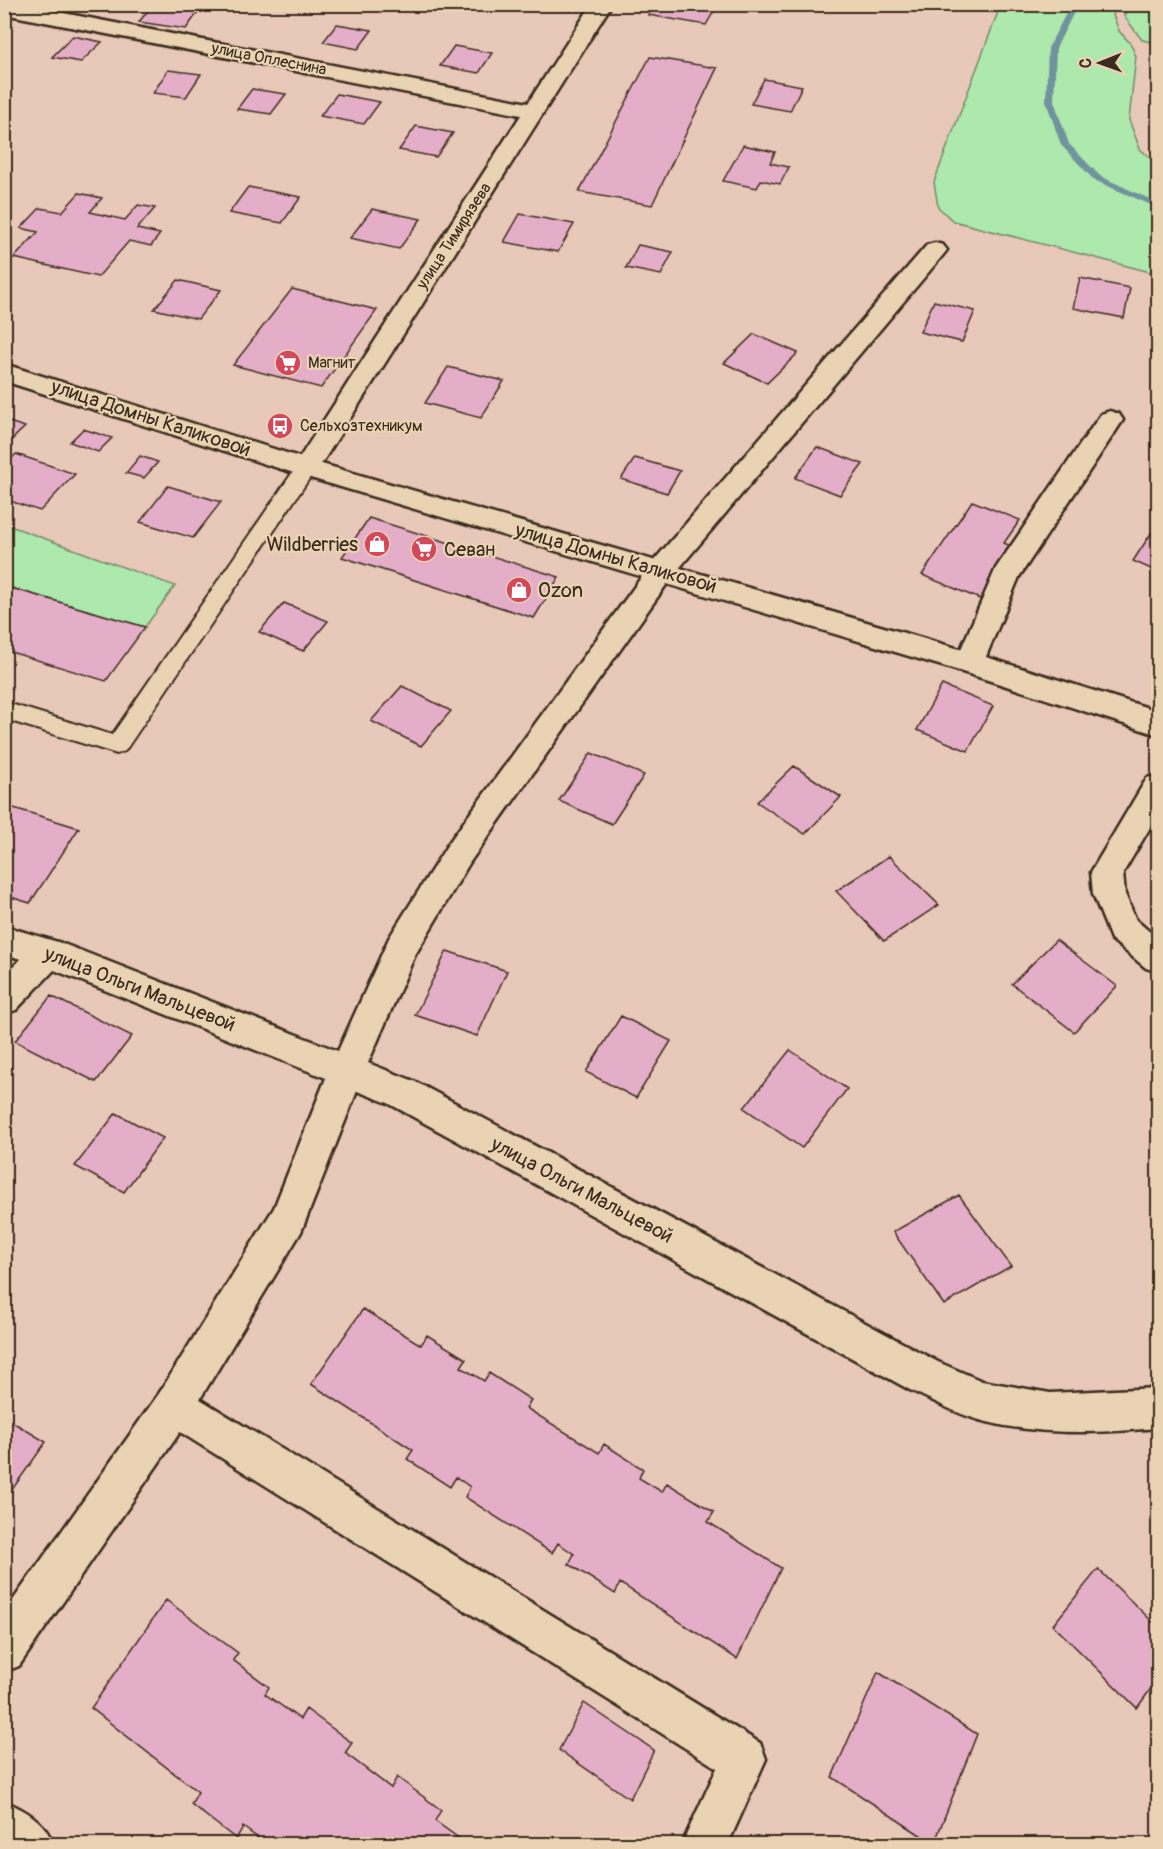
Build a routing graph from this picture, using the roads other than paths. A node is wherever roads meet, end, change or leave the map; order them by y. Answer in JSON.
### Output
{"nodes":[{"id":1,"x":602,"y":4,"type":"edge"},
{"id":2,"x":4,"y":8,"type":"edge"},
{"id":3,"x":72,"y":13,"type":"edge"},
{"id":4,"x":534,"y":111,"type":"junction"},
{"id":5,"x":935,"y":250,"type":"dead end"},
{"id":6,"x":4,"y":372,"type":"edge"},
{"id":7,"x":1110,"y":420,"type":"dead end"},
{"id":8,"x":306,"y":468,"type":"junction"},
{"id":9,"x":661,"y":571,"type":"junction"},
{"id":10,"x":970,"y":663,"type":"junction"},
{"id":11,"x":4,"y":710,"type":"edge"},
{"id":12,"x":1158,"y":723,"type":"edge"},
{"id":13,"x":1158,"y":787,"type":"edge"},
{"id":14,"x":4,"y":940,"type":"edge"},
{"id":15,"x":49,"y":952,"type":"junction"},
{"id":16,"x":1158,"y":958,"type":"edge"},
{"id":17,"x":4,"y":999,"type":"edge"},
{"id":18,"x":347,"y":1070,"type":"junction"},
{"id":19,"x":174,"y":1406,"type":"junction"},
{"id":20,"x":1158,"y":1408,"type":"edge"},
{"id":21,"x":4,"y":1651,"type":"edge"},
{"id":22,"x":4,"y":1824,"type":"edge"},
{"id":23,"x":30,"y":1845,"type":"edge"},
{"id":24,"x":705,"y":1845,"type":"edge"}],
"edges":[{"from":1,"to":4,"type":"street","name":"улица Тимирязева"},
{"from":2,"to":3,"type":"street","name":"улица Оплеснина"},
{"from":3,"to":4,"type":"street","name":"улица Оплеснина"},
{"from":4,"to":8,"type":"street","name":"улица Тимирязева"},
{"from":5,"to":9,"type":"street"},
{"from":6,"to":8,"type":"street","name":"улица Домны Каликовой"},
{"from":7,"to":10,"type":"street"},
{"from":8,"to":9,"type":"street","name":"улица Домны Каликовой"},
{"from":8,"to":11,"type":"lane"},
{"from":9,"to":10,"type":"street","name":"улица Домны Каликовой"},
{"from":9,"to":18,"type":"street"},
{"from":10,"to":12,"type":"street","name":"улица Домны Каликовой"},
{"from":13,"to":16,"type":"street"},
{"from":14,"to":15,"type":"street","name":"улица Ольги Мальцевой"},
{"from":15,"to":17,"type":"street"},
{"from":15,"to":18,"type":"street","name":"улица Ольги Мальцевой"},
{"from":18,"to":19,"type":"street"},
{"from":18,"to":20,"type":"street","name":"улица Ольги Мальцевой"},
{"from":19,"to":21,"type":"street"},
{"from":19,"to":24,"type":"street"},
{"from":22,"to":23,"type":"street"}]}
